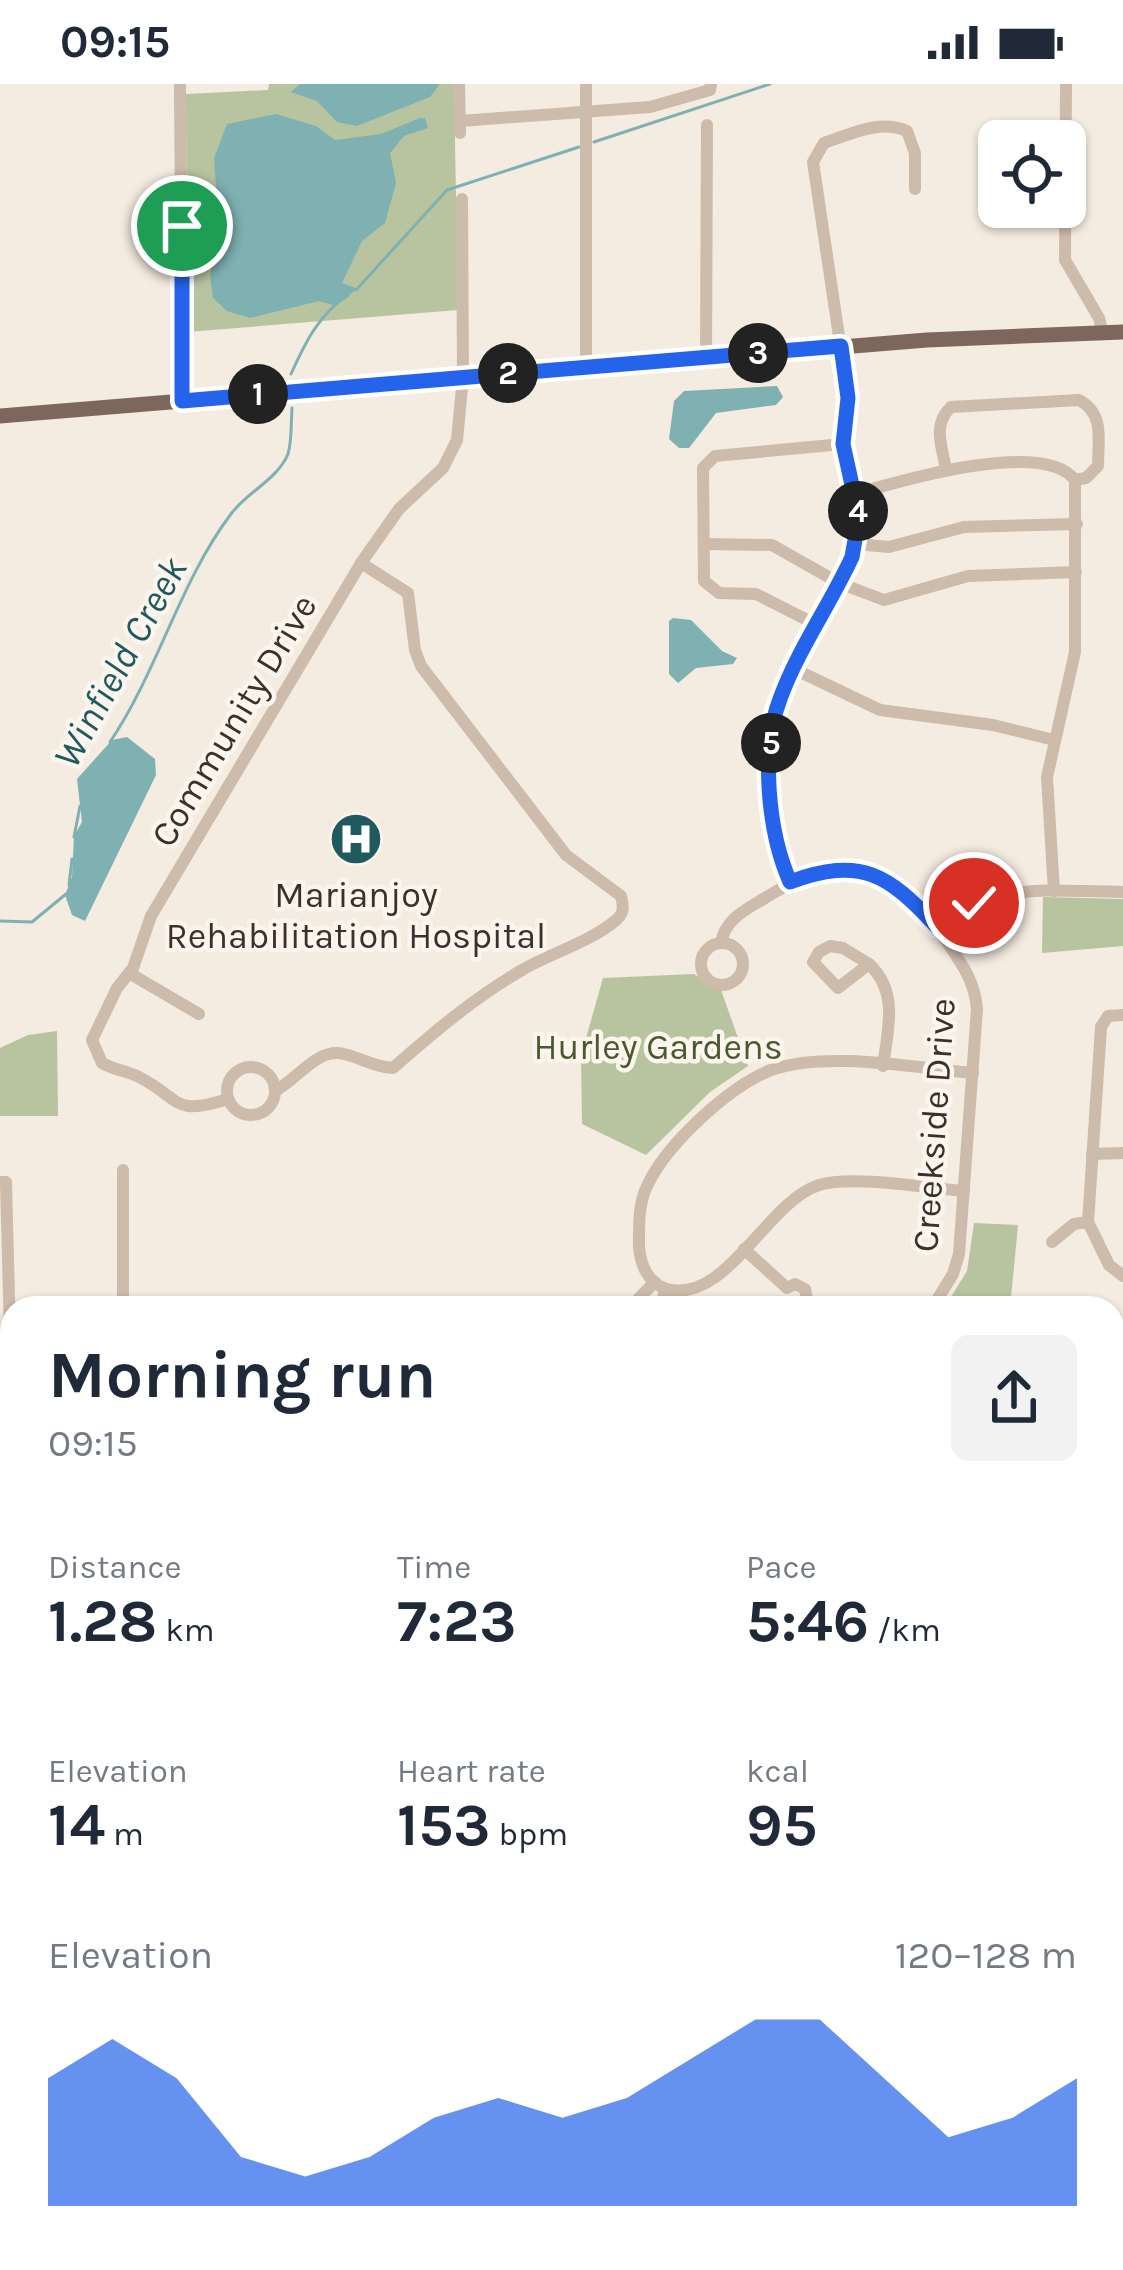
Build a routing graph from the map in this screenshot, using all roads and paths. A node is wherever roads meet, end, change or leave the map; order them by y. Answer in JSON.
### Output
{"nodes":[{"id":1,"x":180,"y":84,"type":"edge"},
{"id":2,"x":460,"y":84,"type":"edge"},
{"id":3,"x":586,"y":84,"type":"edge"},
{"id":4,"x":1066,"y":84,"type":"edge"},
{"id":5,"x":711,"y":87,"type":"edge"},
{"id":6,"x":586,"y":112,"type":"junction"},
{"id":7,"x":706,"y":124,"type":"dead end"},
{"id":8,"x":915,"y":189,"type":"dead end"},
{"id":9,"x":462,"y":199,"type":"dead end"},
{"id":10,"x":1123,"y":332,"type":"edge"},
{"id":11,"x":1103,"y":333,"type":"junction"},
{"id":12,"x":841,"y":346,"type":"junction"},
{"id":13,"x":706,"y":357,"type":"junction"},
{"id":14,"x":586,"y":365,"type":"junction"},
{"id":15,"x":463,"y":377,"type":"junction"},
{"id":16,"x":182,"y":401,"type":"junction"},
{"id":17,"x":0,"y":416,"type":"edge"},
{"id":18,"x":843,"y":444,"type":"junction"},
{"id":19,"x":946,"y":469,"type":"junction"},
{"id":20,"x":1075,"y":480,"type":"junction"},
{"id":21,"x":855,"y":494,"type":"junction"},
{"id":22,"x":1077,"y":524,"type":"junction"},
{"id":23,"x":704,"y":544,"type":"junction"},
{"id":24,"x":856,"y":544,"type":"junction"},
{"id":25,"x":361,"y":562,"type":"junction"},
{"id":26,"x":1076,"y":572,"type":"junction"},
{"id":27,"x":839,"y":583,"type":"junction"},
{"id":28,"x":817,"y":626,"type":"junction"},
{"id":29,"x":794,"y":669,"type":"junction"},
{"id":30,"x":1054,"y":740,"type":"junction"},
{"id":31,"x":790,"y":882,"type":"junction"},
{"id":32,"x":1054,"y":891,"type":"junction"},
{"id":33,"x":1123,"y":892,"type":"edge"},
{"id":34,"x":936,"y":926,"type":"junction"},
{"id":35,"x":721,"y":943,"type":"dead end"},
{"id":36,"x":869,"y":964,"type":"dead end"},
{"id":37,"x":129,"y":973,"type":"junction"},
{"id":38,"x":199,"y":1014,"type":"dead end"},
{"id":39,"x":1123,"y":1015,"type":"edge"},
{"id":40,"x":883,"y":1066,"type":"junction"},
{"id":41,"x":973,"y":1072,"type":"junction"},
{"id":42,"x":275,"y":1091,"type":"junction"},
{"id":43,"x":228,"y":1099,"type":"junction"},
{"id":44,"x":1123,"y":1153,"type":"edge"},
{"id":45,"x":1092,"y":1154,"type":"junction"},
{"id":46,"x":122,"y":1170,"type":"dead end"},
{"id":47,"x":3,"y":1182,"type":"edge"},
{"id":48,"x":964,"y":1191,"type":"junction"},
{"id":49,"x":1088,"y":1222,"type":"junction"},
{"id":50,"x":1052,"y":1242,"type":"dead end"},
{"id":51,"x":744,"y":1249,"type":"junction"},
{"id":52,"x":1123,"y":1276,"type":"edge"},
{"id":53,"x":660,"y":1285,"type":"junction"},
{"id":54,"x":8,"y":1296,"type":"edge"},
{"id":55,"x":123,"y":1296,"type":"edge"},
{"id":56,"x":641,"y":1296,"type":"edge"},
{"id":57,"x":660,"y":1296,"type":"edge"},
{"id":58,"x":784,"y":1296,"type":"edge"},
{"id":59,"x":938,"y":1296,"type":"edge"}],
"edges":[{"from":1,"to":16,"type":"street"},
{"from":2,"to":6,"type":"street"},
{"from":3,"to":6,"type":"street"},
{"from":4,"to":11,"type":"street"},
{"from":5,"to":6,"type":"street"},
{"from":6,"to":14,"type":"street"},
{"from":7,"to":13,"type":"street"},
{"from":8,"to":12,"type":"street"},
{"from":9,"to":15,"type":"street","name":"Community Drive"},
{"from":10,"to":11,"type":"main road"},
{"from":11,"to":12,"type":"main road"},
{"from":12,"to":13,"type":"main road"},
{"from":12,"to":18,"type":"street"},
{"from":13,"to":14,"type":"main road"},
{"from":14,"to":15,"type":"main road"},
{"from":15,"to":16,"type":"main road"},
{"from":15,"to":25,"type":"street","name":"Community Drive"},
{"from":16,"to":17,"type":"main road"},
{"from":18,"to":21,"type":"street"},
{"from":18,"to":23,"type":"street"},
{"from":19,"to":20,"type":"street"},
{"from":19,"to":20,"type":"street"},
{"from":19,"to":21,"type":"street"},
{"from":20,"to":22,"type":"street"},
{"from":21,"to":24,"type":"street"},
{"from":22,"to":24,"type":"street"},
{"from":22,"to":26,"type":"street"},
{"from":23,"to":27,"type":"street"},
{"from":23,"to":28,"type":"street"},
{"from":24,"to":27,"type":"street"},
{"from":25,"to":37,"type":"street","name":"Community Drive"},
{"from":25,"to":42,"type":"street","name":"Community Drive"},
{"from":26,"to":27,"type":"street"},
{"from":26,"to":30,"type":"street"},
{"from":27,"to":28,"type":"street"},
{"from":28,"to":29,"type":"street"},
{"from":29,"to":30,"type":"street"},
{"from":29,"to":31,"type":"street"},
{"from":30,"to":32,"type":"street"},
{"from":31,"to":34,"type":"street","name":"Creekside Drive"},
{"from":31,"to":35,"type":"street","name":"Creekside Drive"},
{"from":32,"to":33,"type":"street"},
{"from":32,"to":34,"type":"street"},
{"from":34,"to":41,"type":"street","name":"Creekside Drive"},
{"from":36,"to":40,"type":"street"},
{"from":37,"to":38,"type":"street"},
{"from":37,"to":43,"type":"street","name":"Community Drive"},
{"from":39,"to":45,"type":"street"},
{"from":40,"to":41,"type":"street"},
{"from":40,"to":53,"type":"street"},
{"from":41,"to":48,"type":"street","name":"Creekside Drive"},
{"from":42,"to":43,"type":"street","name":"Community Drive"},
{"from":42,"to":43,"type":"street"},
{"from":44,"to":45,"type":"street"},
{"from":45,"to":49,"type":"street"},
{"from":46,"to":55,"type":"street"},
{"from":47,"to":54,"type":"street"},
{"from":48,"to":51,"type":"street"},
{"from":48,"to":59,"type":"street","name":"Creekside Drive"},
{"from":49,"to":50,"type":"street"},
{"from":49,"to":52,"type":"street"},
{"from":51,"to":53,"type":"street"},
{"from":51,"to":58,"type":"street"},
{"from":53,"to":56,"type":"street"},
{"from":53,"to":57,"type":"street"}]}
